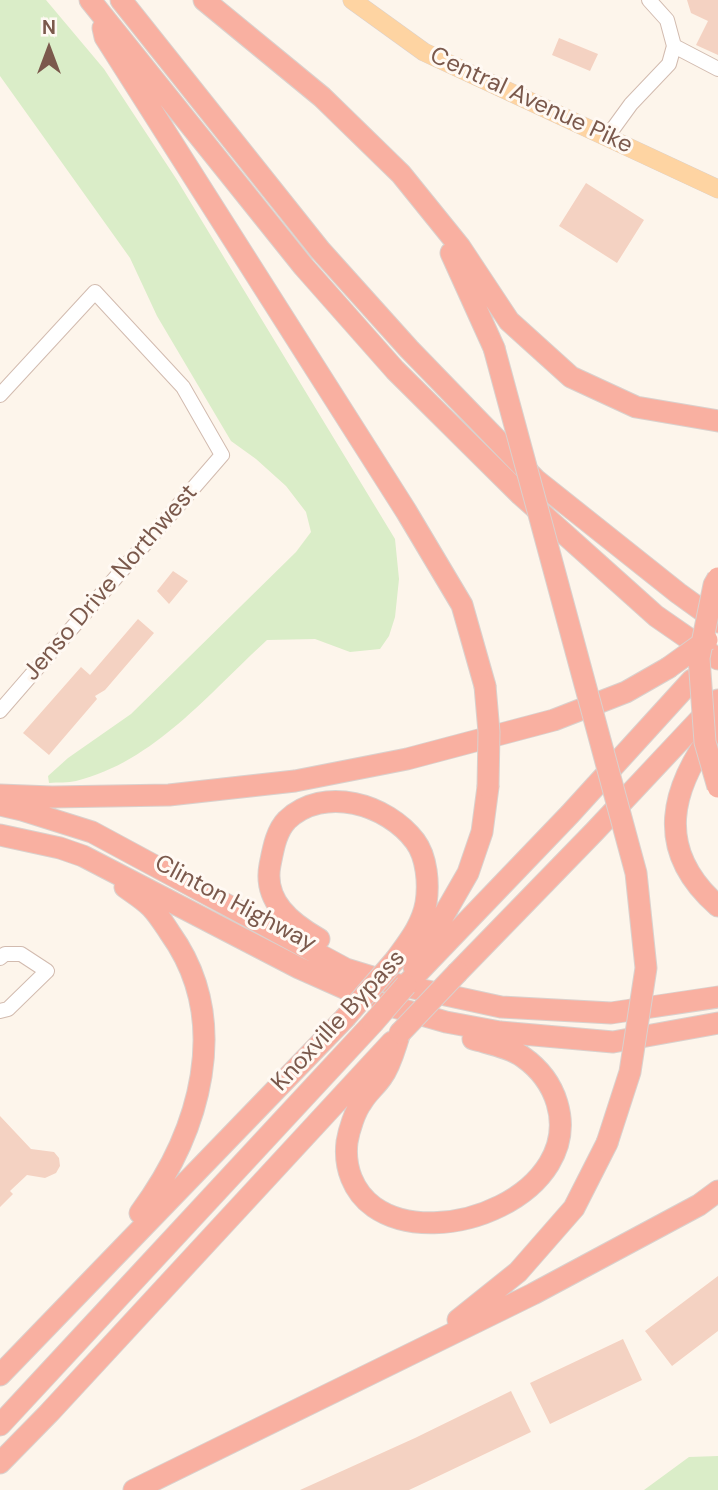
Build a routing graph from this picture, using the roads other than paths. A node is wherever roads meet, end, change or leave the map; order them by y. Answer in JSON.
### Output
{"nodes":[{"id":1,"x":121,"y":0,"type":"edge"},
{"id":2,"x":204,"y":0,"type":"edge"},
{"id":3,"x":352,"y":0,"type":"edge"},
{"id":4,"x":649,"y":0,"type":"edge"},
{"id":5,"x":95,"y":6,"type":"edge"},
{"id":6,"x":674,"y":46,"type":"junction"},
{"id":7,"x":718,"y":69,"type":"edge"},
{"id":8,"x":607,"y":137,"type":"junction"},
{"id":9,"x":401,"y":174,"type":"junction"},
{"id":10,"x":718,"y":190,"type":"edge"},
{"id":11,"x":0,"y":395,"type":"edge"},
{"id":12,"x":718,"y":421,"type":"edge"},
{"id":13,"x":718,"y":578,"type":"edge"},
{"id":14,"x":718,"y":622,"type":"edge"},
{"id":15,"x":718,"y":633,"type":"edge"},
{"id":16,"x":718,"y":653,"type":"edge"},
{"id":17,"x":718,"y":659,"type":"edge"},
{"id":18,"x":718,"y":700,"type":"edge"},
{"id":19,"x":0,"y":711,"type":"edge"},
{"id":20,"x":718,"y":725,"type":"edge"},
{"id":21,"x":718,"y":787,"type":"edge"},
{"id":22,"x":0,"y":795,"type":"edge"},
{"id":23,"x":0,"y":805,"type":"edge"},
{"id":24,"x":0,"y":835,"type":"edge"},
{"id":25,"x":83,"y":856,"type":"junction"},
{"id":26,"x":718,"y":906,"type":"edge"},
{"id":27,"x":0,"y":958,"type":"edge"},
{"id":28,"x":413,"y":962,"type":"junction"},
{"id":29,"x":374,"y":978,"type":"junction"},
{"id":30,"x":718,"y":997,"type":"edge"},
{"id":31,"x":0,"y":1011,"type":"edge"},
{"id":32,"x":446,"y":1022,"type":"junction"},
{"id":33,"x":718,"y":1023,"type":"edge"},
{"id":34,"x":400,"y":1033,"type":"junction"},
{"id":35,"x":718,"y":1191,"type":"edge"},
{"id":36,"x":96,"y":1274,"type":"junction"},
{"id":37,"x":429,"y":1343,"type":"junction"},
{"id":38,"x":0,"y":1375,"type":"edge"},
{"id":39,"x":0,"y":1424,"type":"edge"},
{"id":40,"x":0,"y":1463,"type":"edge"},
{"id":41,"x":134,"y":1490,"type":"edge"}],
"edges":[{"from":1,"to":14,"type":"highway"},
{"from":2,"to":9,"type":"highway"},
{"from":3,"to":8,"type":"main road","name":"Central Avenue Pike"},
{"from":4,"to":6,"type":"street"},
{"from":5,"to":17,"type":"highway"},
{"from":5,"to":28,"type":"highway","bridge":true},
{"from":6,"to":7,"type":"street"},
{"from":6,"to":8,"type":"street"},
{"from":8,"to":10,"type":"main road","name":"Central Avenue Pike"},
{"from":9,"to":12,"type":"highway"},
{"from":9,"to":37,"type":"highway","bridge":true},
{"from":11,"to":19,"type":"street","name":"Jenso Drive Northwest"},
{"from":13,"to":21,"type":"highway","bridge":true},
{"from":15,"to":22,"type":"highway","bridge":true},
{"from":16,"to":28,"type":"highway","name":"Knoxville Bypass"},
{"from":18,"to":34,"type":"highway","bridge":true},
{"from":20,"to":26,"type":"highway"},
{"from":23,"to":29,"type":"highway"},
{"from":24,"to":25,"type":"highway","name":"Clinton Highway"},
{"from":25,"to":32,"type":"highway","name":"Clinton Highway"},
{"from":25,"to":36,"type":"highway"},
{"from":27,"to":31,"type":"street"},
{"from":28,"to":29,"type":"highway"},
{"from":28,"to":36,"type":"highway","bridge":true},
{"from":28,"to":39,"type":"highway","name":"Knoxville Bypass","bridge":true},
{"from":29,"to":30,"type":"highway"},
{"from":32,"to":33,"type":"highway"},
{"from":32,"to":34,"type":"highway"},
{"from":34,"to":40,"type":"highway"},
{"from":35,"to":37,"type":"highway"},
{"from":36,"to":38,"type":"highway"},
{"from":37,"to":41,"type":"highway"}]}
